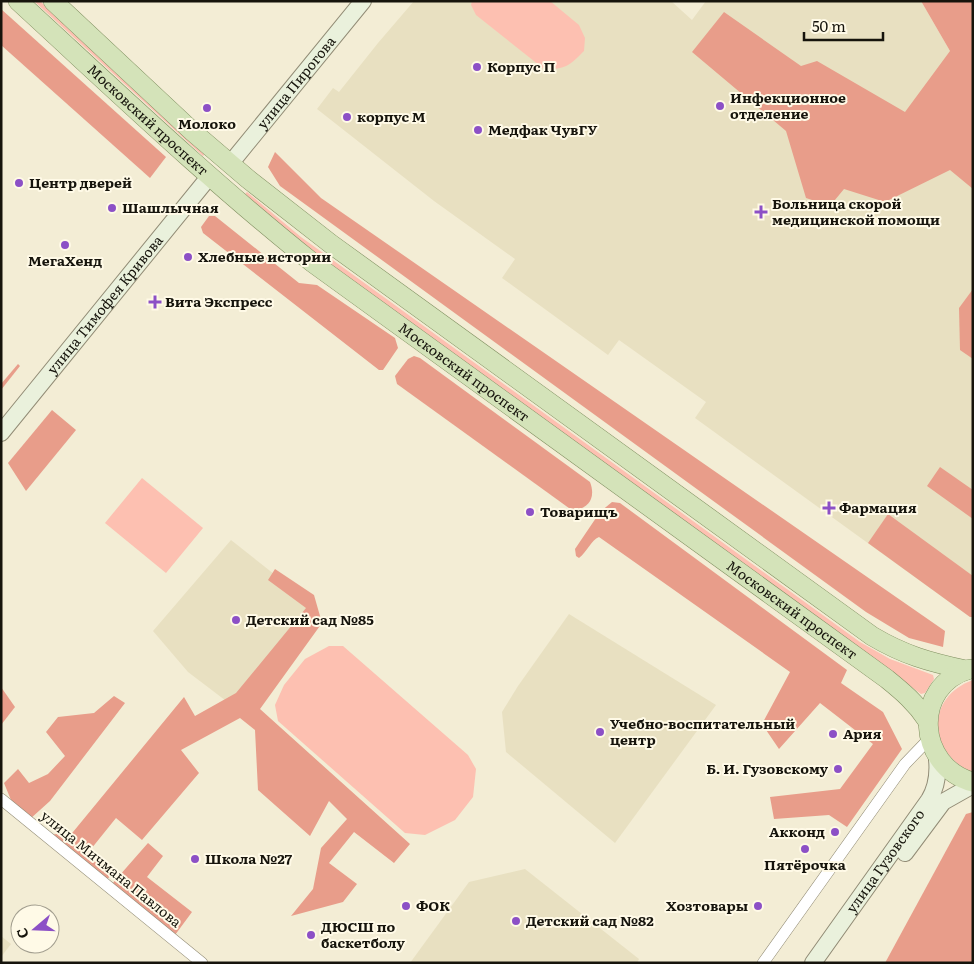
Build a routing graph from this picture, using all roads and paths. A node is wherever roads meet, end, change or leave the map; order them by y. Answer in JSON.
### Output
{"nodes":[{"id":1,"x":18,"y":1,"type":"edge"},
{"id":2,"x":53,"y":1,"type":"edge"},
{"id":3,"x":357,"y":2,"type":"edge"},
{"id":4,"x":226,"y":160,"type":"junction"},
{"id":5,"x":209,"y":177,"type":"junction"},
{"id":6,"x":1,"y":433,"type":"edge"},
{"id":7,"x":969,"y":669,"type":"edge"},
{"id":8,"x":927,"y":720,"type":"junction"},
{"id":9,"x":933,"y":745,"type":"junction"},
{"id":10,"x":973,"y":783,"type":"edge"},
{"id":11,"x":1,"y":799,"type":"edge"},
{"id":12,"x":202,"y":963,"type":"edge"},
{"id":13,"x":764,"y":963,"type":"edge"},
{"id":14,"x":813,"y":963,"type":"edge"},
{"id":15,"x":826,"y":963,"type":"edge"}],
"edges":[{"from":1,"to":5,"type":"main road","name":"Московский проспект"},
{"from":2,"to":4,"type":"main road","name":"Московский проспект"},
{"from":3,"to":4,"type":"main road","name":"улица Пирогова"},
{"from":4,"to":5,"type":"main road"},
{"from":4,"to":7,"type":"main road","name":"Московский проспект"},
{"from":5,"to":6,"type":"main road","name":"улица Тимофея Кривова"},
{"from":5,"to":8,"type":"main road","name":"Московский проспект"},
{"from":7,"to":8,"type":"main road"},
{"from":8,"to":9,"type":"main road"},
{"from":9,"to":10,"type":"main road"},
{"from":9,"to":13,"type":"street"},
{"from":9,"to":14,"type":"main road","name":"улица Гузовского"},
{"from":10,"to":15,"type":"main road","name":"улица Гузовского"},
{"from":11,"to":12,"type":"street","name":"улица Мичмана Павлова"}]}
